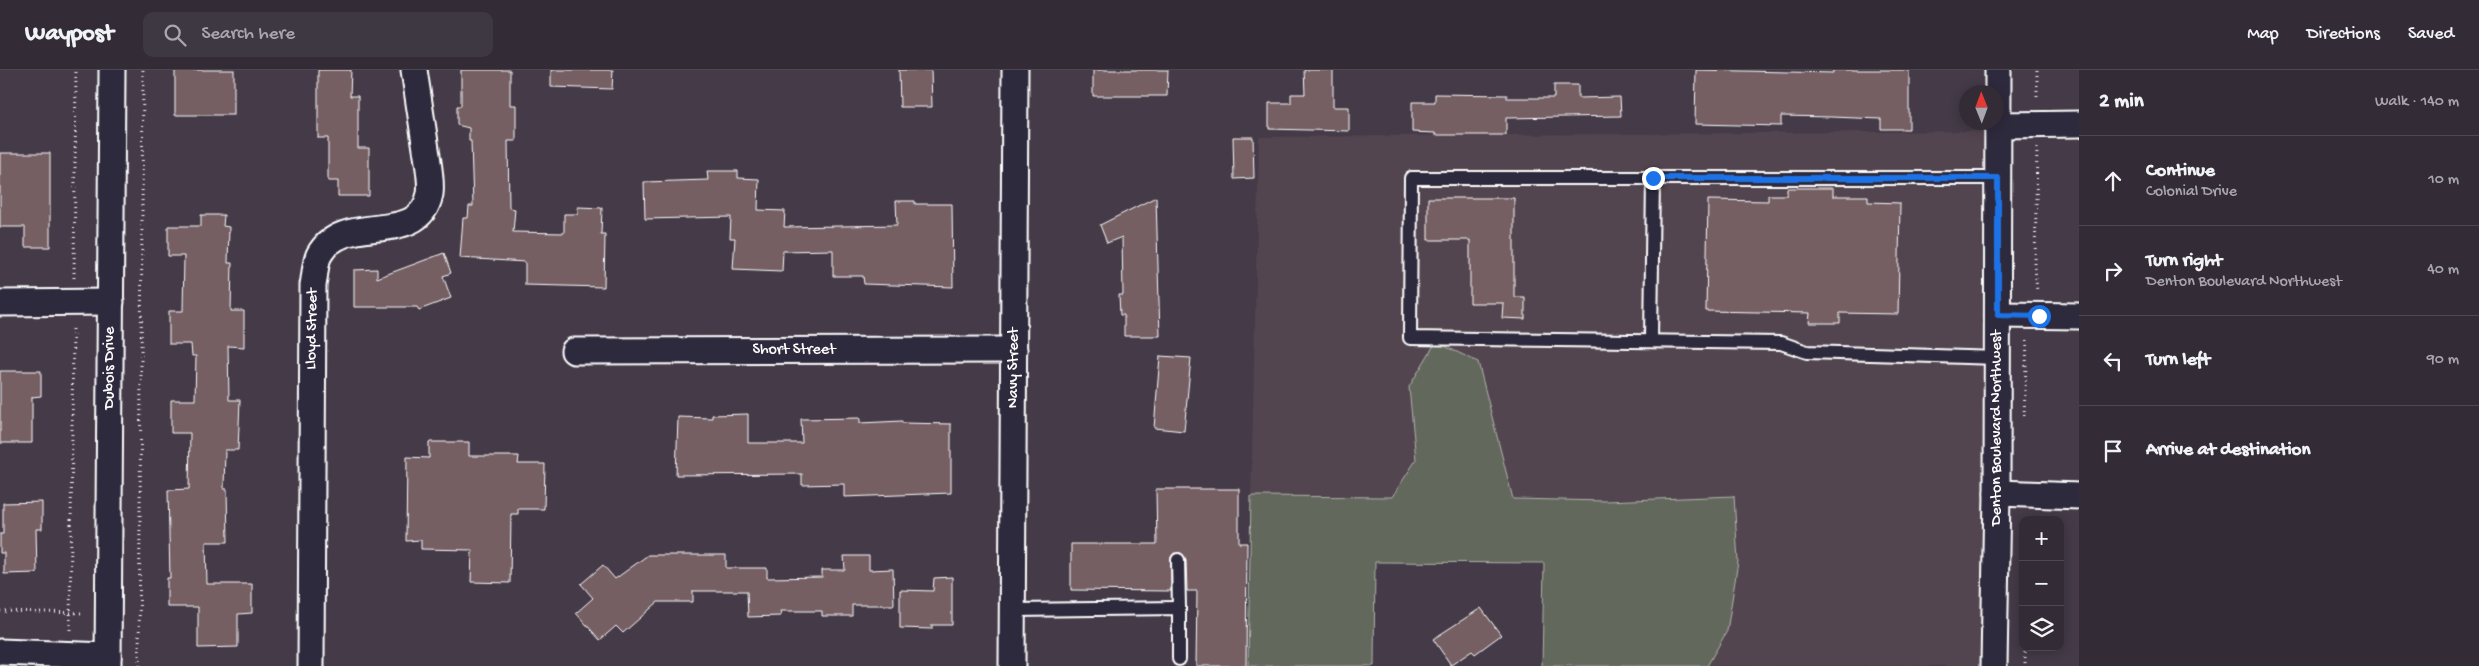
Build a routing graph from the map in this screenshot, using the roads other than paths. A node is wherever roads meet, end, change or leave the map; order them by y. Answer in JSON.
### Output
{"nodes":[{"id":1,"x":112,"y":70,"type":"edge"},
{"id":2,"x":414,"y":70,"type":"edge"},
{"id":3,"x":1015,"y":70,"type":"edge"},
{"id":4,"x":1998,"y":70,"type":"edge"},
{"id":5,"x":1998,"y":85,"type":"edge"},
{"id":6,"x":2079,"y":124,"type":"edge"},
{"id":7,"x":2004,"y":125,"type":"edge"},
{"id":8,"x":1998,"y":130,"type":"edge"},
{"id":9,"x":1653,"y":178,"type":"junction"},
{"id":10,"x":1998,"y":178,"type":"junction"},
{"id":11,"x":111,"y":302,"type":"junction"},
{"id":12,"x":0,"y":303,"type":"edge"},
{"id":13,"x":1998,"y":315,"type":"junction"},
{"id":14,"x":2079,"y":316,"type":"edge"},
{"id":15,"x":1651,"y":341,"type":"junction"},
{"id":16,"x":1014,"y":350,"type":"junction"},
{"id":17,"x":574,"y":351,"type":"dead end"},
{"id":18,"x":1998,"y":358,"type":"junction"},
{"id":19,"x":1997,"y":494,"type":"junction"},
{"id":20,"x":2079,"y":496,"type":"edge"},
{"id":21,"x":1178,"y":560,"type":"dead end"},
{"id":22,"x":1179,"y":608,"type":"junction"},
{"id":23,"x":1013,"y":610,"type":"junction"},
{"id":24,"x":0,"y":652,"type":"edge"},
{"id":25,"x":1179,"y":659,"type":"dead end"},
{"id":26,"x":108,"y":661,"type":"edge"},
{"id":27,"x":311,"y":666,"type":"edge"},
{"id":28,"x":1012,"y":666,"type":"edge"},
{"id":29,"x":1994,"y":666,"type":"edge"}],
"edges":[{"from":1,"to":11,"type":"street","name":"Dubois Drive"},
{"from":2,"to":27,"type":"street","name":"Lloyd Street"},
{"from":3,"to":16,"type":"street","name":"Navy Street"},
{"from":4,"to":5,"type":"street","name":"Denton Boulevard Northwest"},
{"from":6,"to":7,"type":"street"},
{"from":8,"to":10,"type":"street","name":"Denton Boulevard Northwest"},
{"from":9,"to":10,"type":"lane"},
{"from":9,"to":15,"type":"lane"},
{"from":9,"to":15,"type":"lane"},
{"from":10,"to":13,"type":"street","name":"Denton Boulevard Northwest"},
{"from":11,"to":12,"type":"street"},
{"from":11,"to":26,"type":"street","name":"Dubois Drive"},
{"from":13,"to":14,"type":"street"},
{"from":13,"to":18,"type":"street","name":"Denton Boulevard Northwest"},
{"from":15,"to":18,"type":"lane"},
{"from":16,"to":17,"type":"street","name":"Short Street"},
{"from":16,"to":23,"type":"street","name":"Navy Street"},
{"from":18,"to":19,"type":"street","name":"Denton Boulevard Northwest"},
{"from":19,"to":20,"type":"street"},
{"from":19,"to":29,"type":"street","name":"Denton Boulevard Northwest"},
{"from":21,"to":22,"type":"lane"},
{"from":22,"to":23,"type":"lane"},
{"from":22,"to":25,"type":"lane"},
{"from":23,"to":28,"type":"street","name":"Navy Street"},
{"from":24,"to":26,"type":"street"}]}
